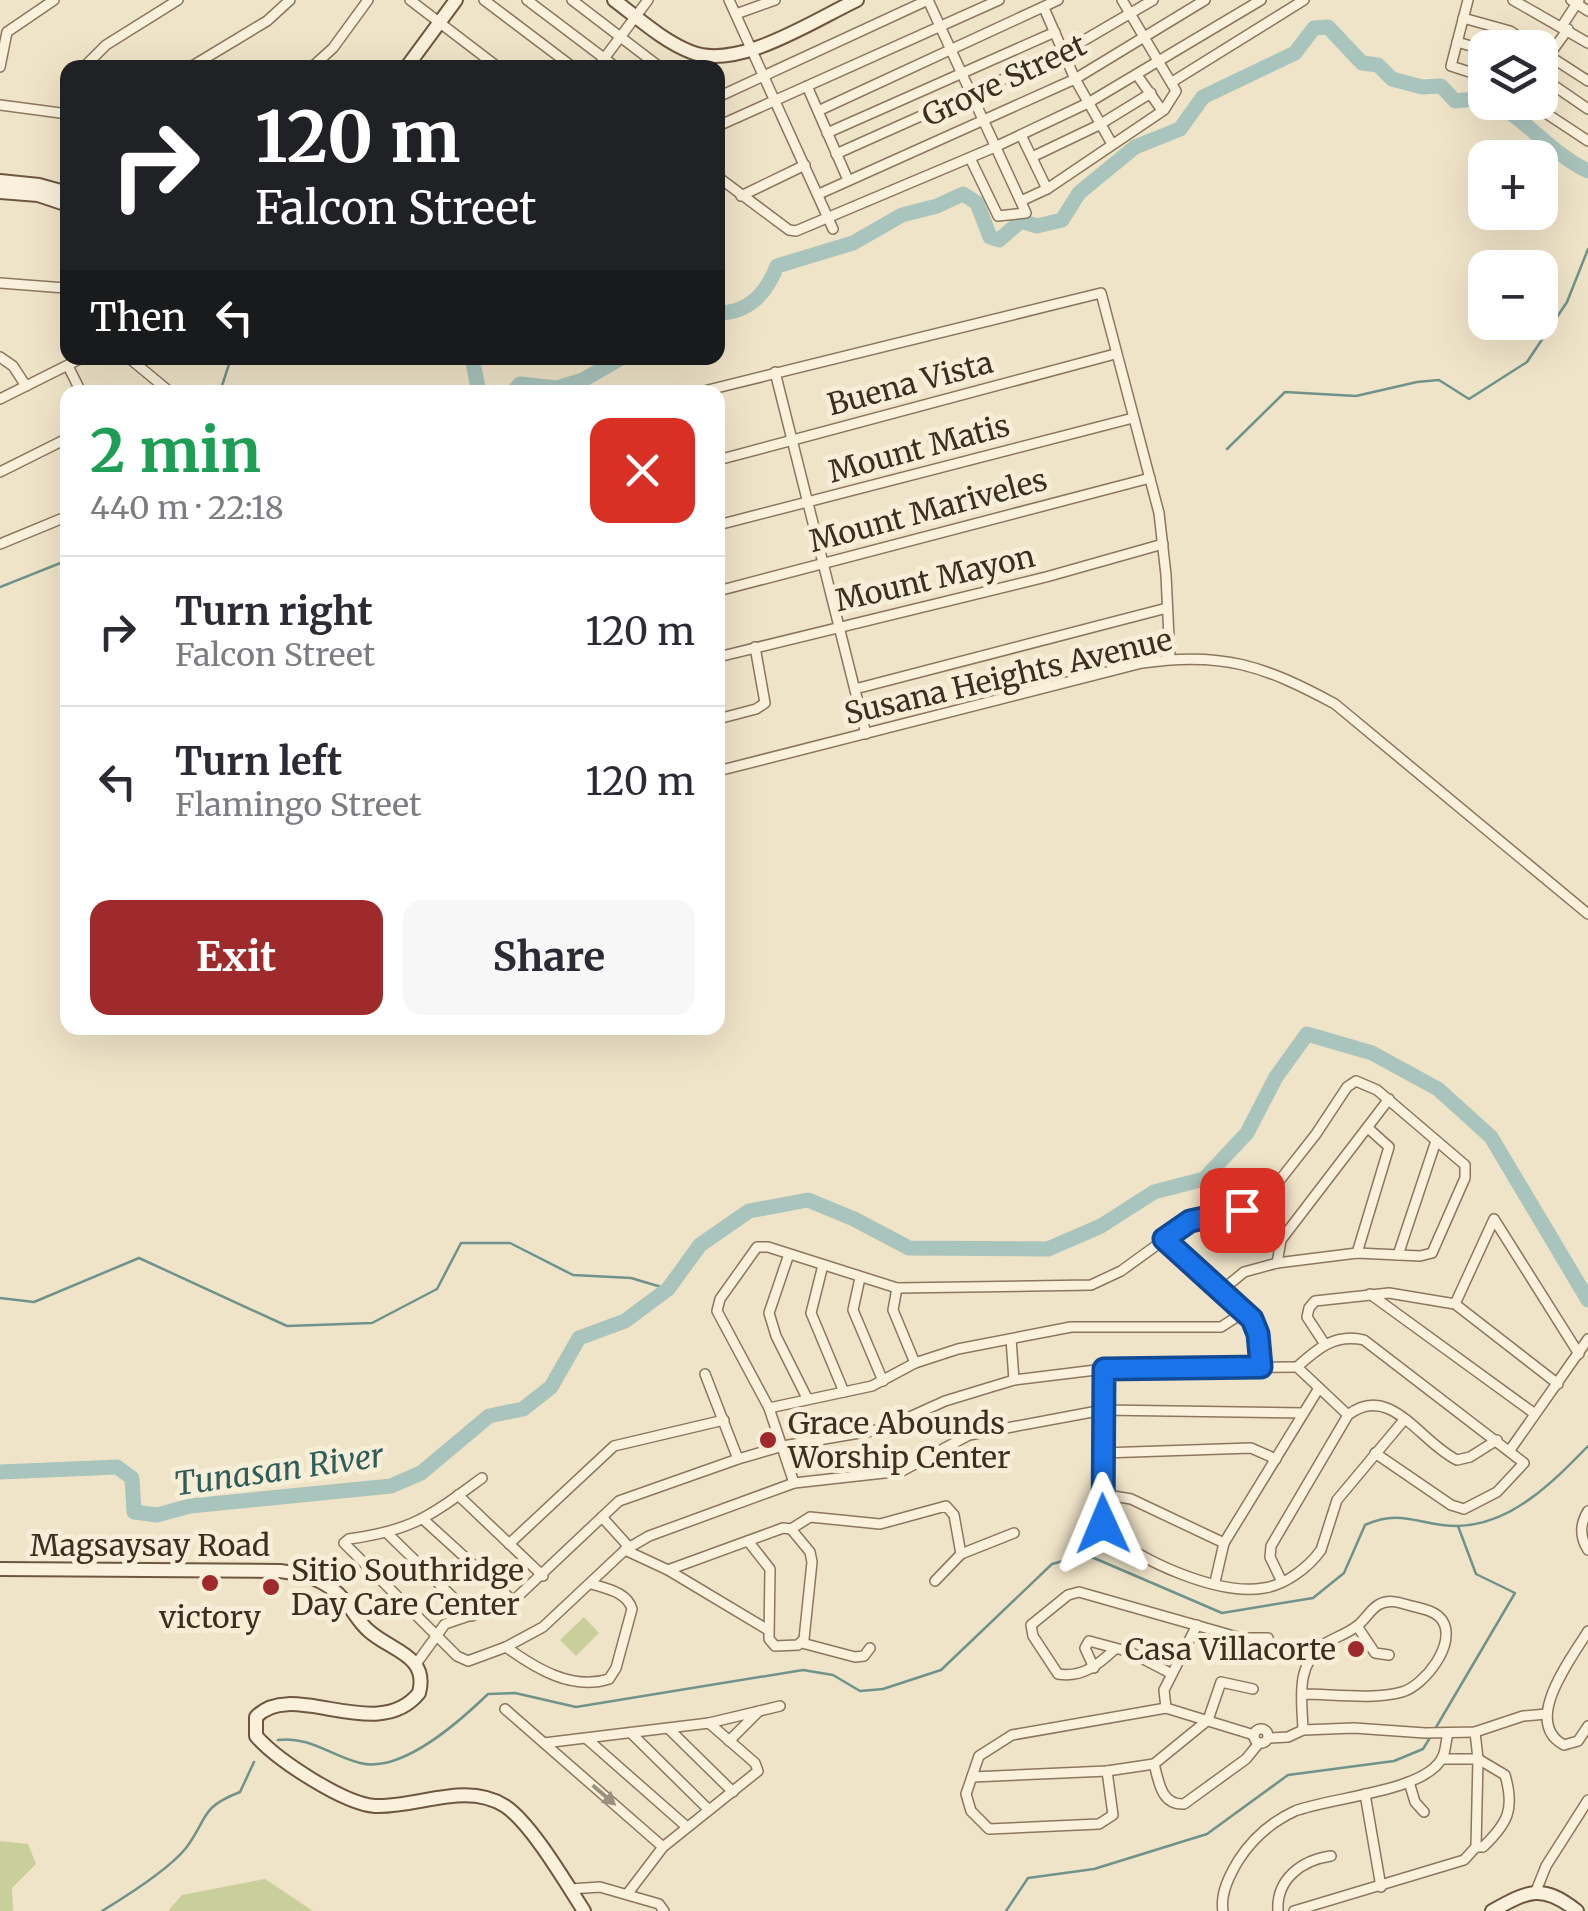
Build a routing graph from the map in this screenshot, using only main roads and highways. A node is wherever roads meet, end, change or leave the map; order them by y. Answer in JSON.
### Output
{"nodes":[{"id":1,"x":456,"y":0,"type":"edge"},
{"id":2,"x":614,"y":0,"type":"edge"},
{"id":3,"x":857,"y":0,"type":"edge"},
{"id":4,"x":412,"y":60,"type":"edge"},
{"id":5,"x":0,"y":181,"type":"edge"},
{"id":6,"x":60,"y":191,"type":"edge"},
{"id":7,"x":0,"y":192,"type":"edge"},
{"id":8,"x":60,"y":202,"type":"edge"},
{"id":9,"x":0,"y":1570,"type":"edge"},
{"id":10,"x":584,"y":1911,"type":"edge"},
{"id":11,"x":1492,"y":1911,"type":"edge"},
{"id":12,"x":1577,"y":1911,"type":"edge"}],
"edges":[{"from":1,"to":4,"type":"main road"},
{"from":2,"to":3,"type":"main road"},
{"from":5,"to":6,"type":"main road"},
{"from":7,"to":8,"type":"main road"},
{"from":9,"to":10,"type":"main road","name":"Magsaysay Road"},
{"from":11,"to":12,"type":"main road"}]}
